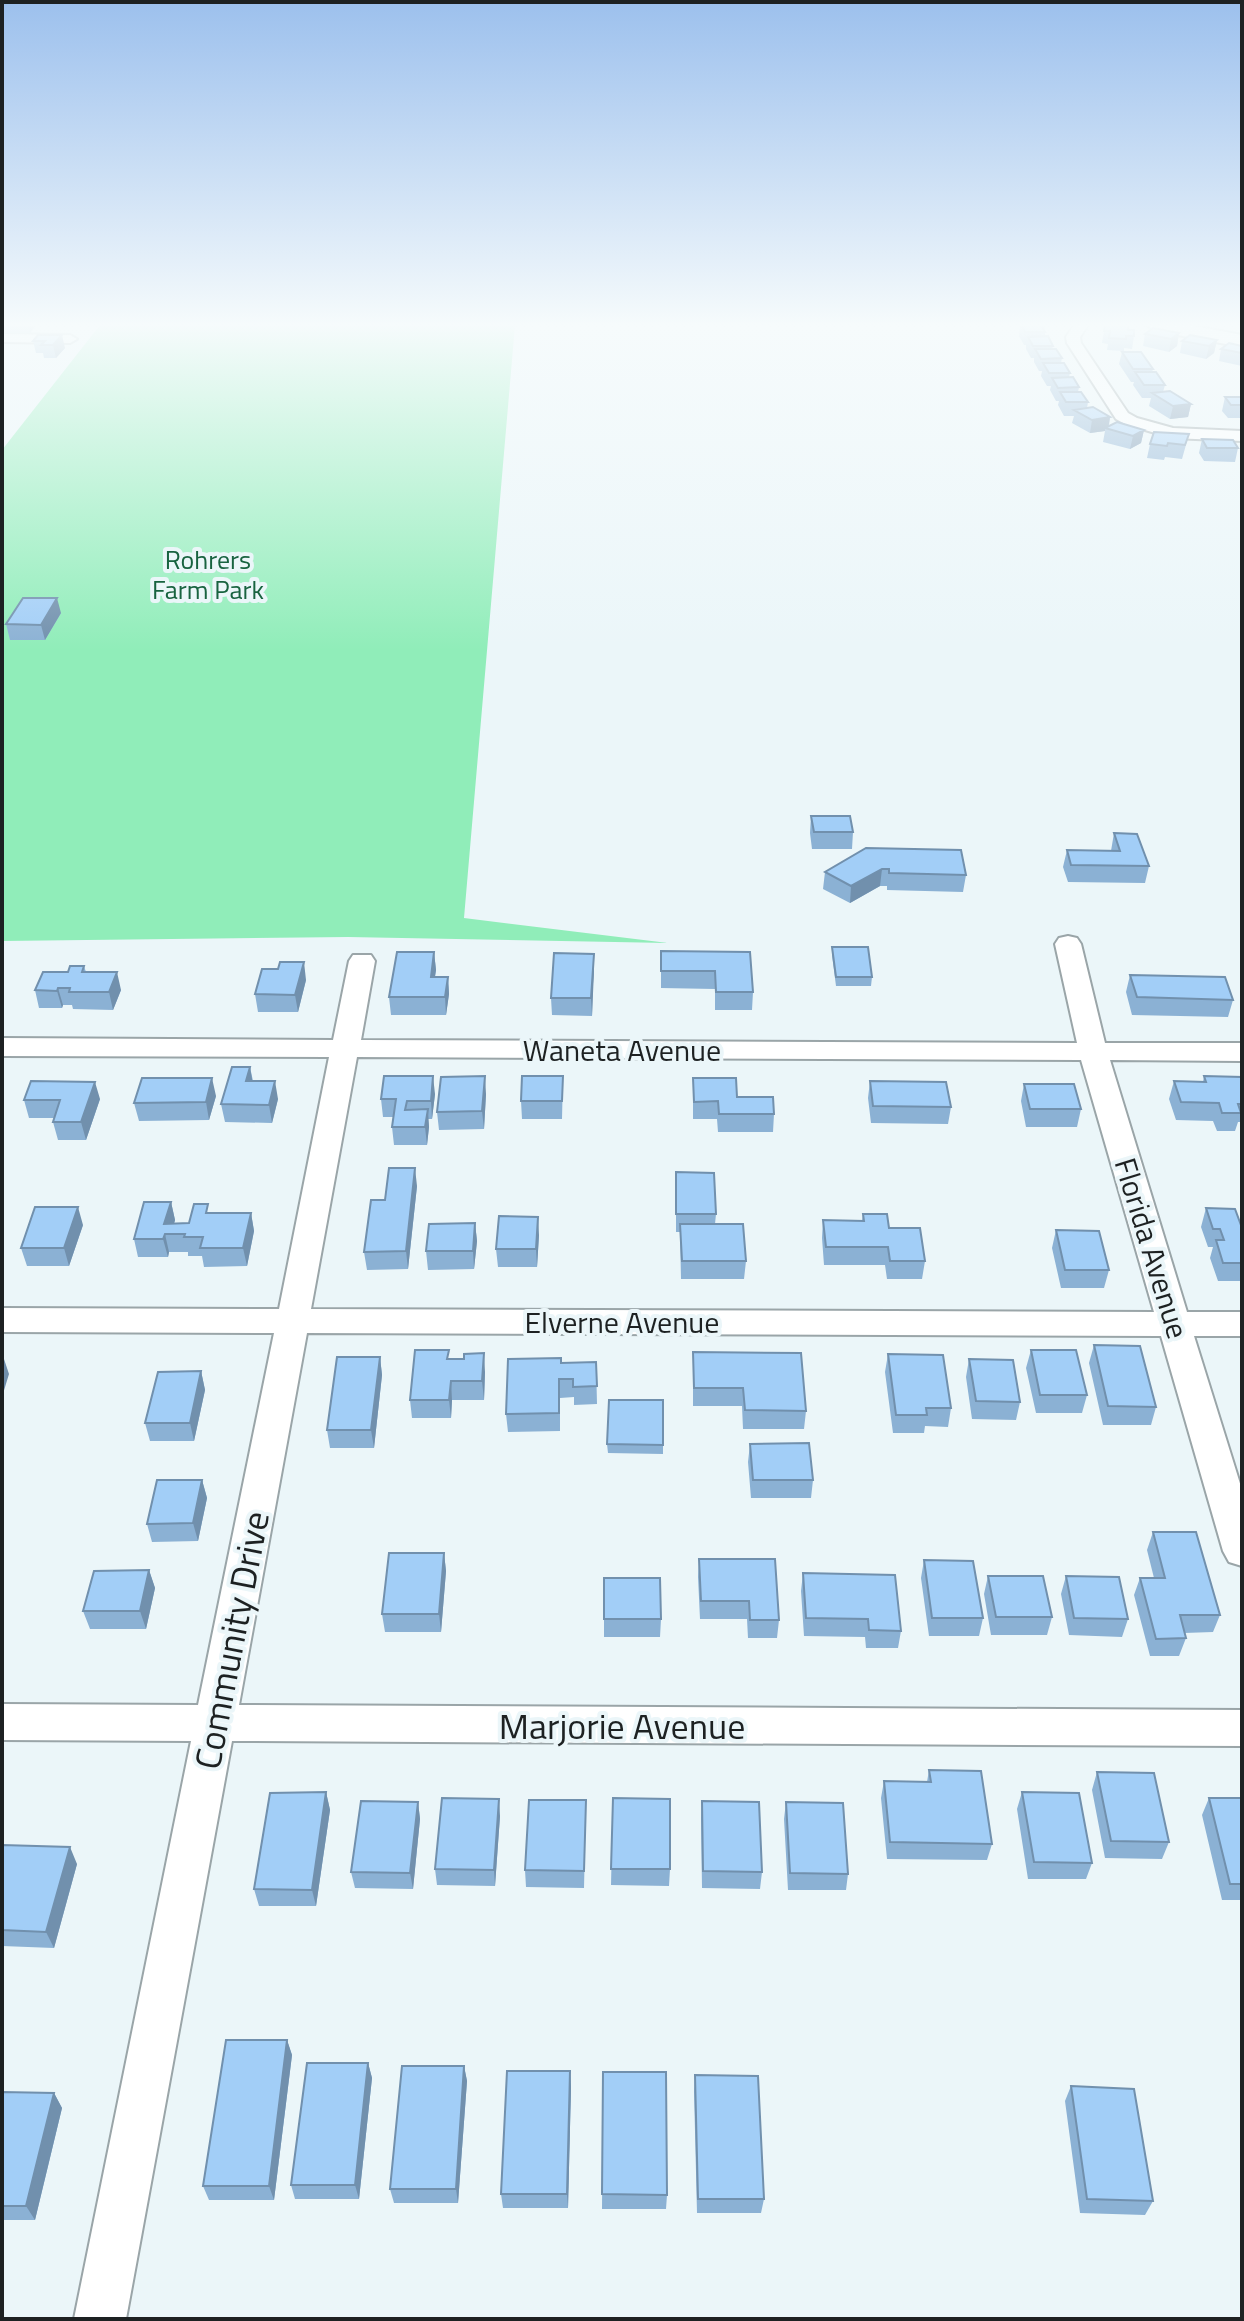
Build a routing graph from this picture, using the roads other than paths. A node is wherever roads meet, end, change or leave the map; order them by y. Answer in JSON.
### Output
{"nodes":[{"id":1,"x":1198,"y":433,"type":"edge"},
{"id":2,"x":1242,"y":436,"type":"edge"},
{"id":3,"x":1068,"y":944,"type":"dead end"},
{"id":4,"x":362,"y":961,"type":"dead end"},
{"id":5,"x":2,"y":1047,"type":"edge"},
{"id":6,"x":345,"y":1049,"type":"junction"},
{"id":7,"x":1093,"y":1052,"type":"junction"},
{"id":8,"x":1242,"y":1052,"type":"edge"},
{"id":9,"x":2,"y":1320,"type":"edge"},
{"id":10,"x":293,"y":1321,"type":"junction"},
{"id":11,"x":1174,"y":1324,"type":"junction"},
{"id":12,"x":1242,"y":1324,"type":"edge"},
{"id":13,"x":1242,"y":1551,"type":"edge"},
{"id":14,"x":2,"y":1722,"type":"edge"},
{"id":15,"x":215,"y":1723,"type":"junction"},
{"id":16,"x":1242,"y":1728,"type":"edge"},
{"id":17,"x":100,"y":2319,"type":"edge"}],
"edges":[{"from":1,"to":2,"type":"street"},
{"from":3,"to":7,"type":"street","name":"Florida Avenue"},
{"from":4,"to":6,"type":"street","name":"Community Drive"},
{"from":5,"to":6,"type":"street","name":"Waneta Avenue"},
{"from":6,"to":7,"type":"street","name":"Waneta Avenue"},
{"from":6,"to":10,"type":"street","name":"Community Drive"},
{"from":7,"to":8,"type":"street","name":"Waneta Avenue"},
{"from":7,"to":11,"type":"street","name":"Florida Avenue"},
{"from":9,"to":10,"type":"street","name":"Elverne Avenue"},
{"from":10,"to":11,"type":"street","name":"Elverne Avenue"},
{"from":10,"to":15,"type":"street","name":"Community Drive"},
{"from":11,"to":12,"type":"street","name":"Elverne Avenue"},
{"from":11,"to":13,"type":"street","name":"Florida Avenue"},
{"from":14,"to":15,"type":"street","name":"Marjorie Avenue"},
{"from":15,"to":16,"type":"street","name":"Marjorie Avenue"},
{"from":15,"to":17,"type":"street","name":"Community Drive"}]}
